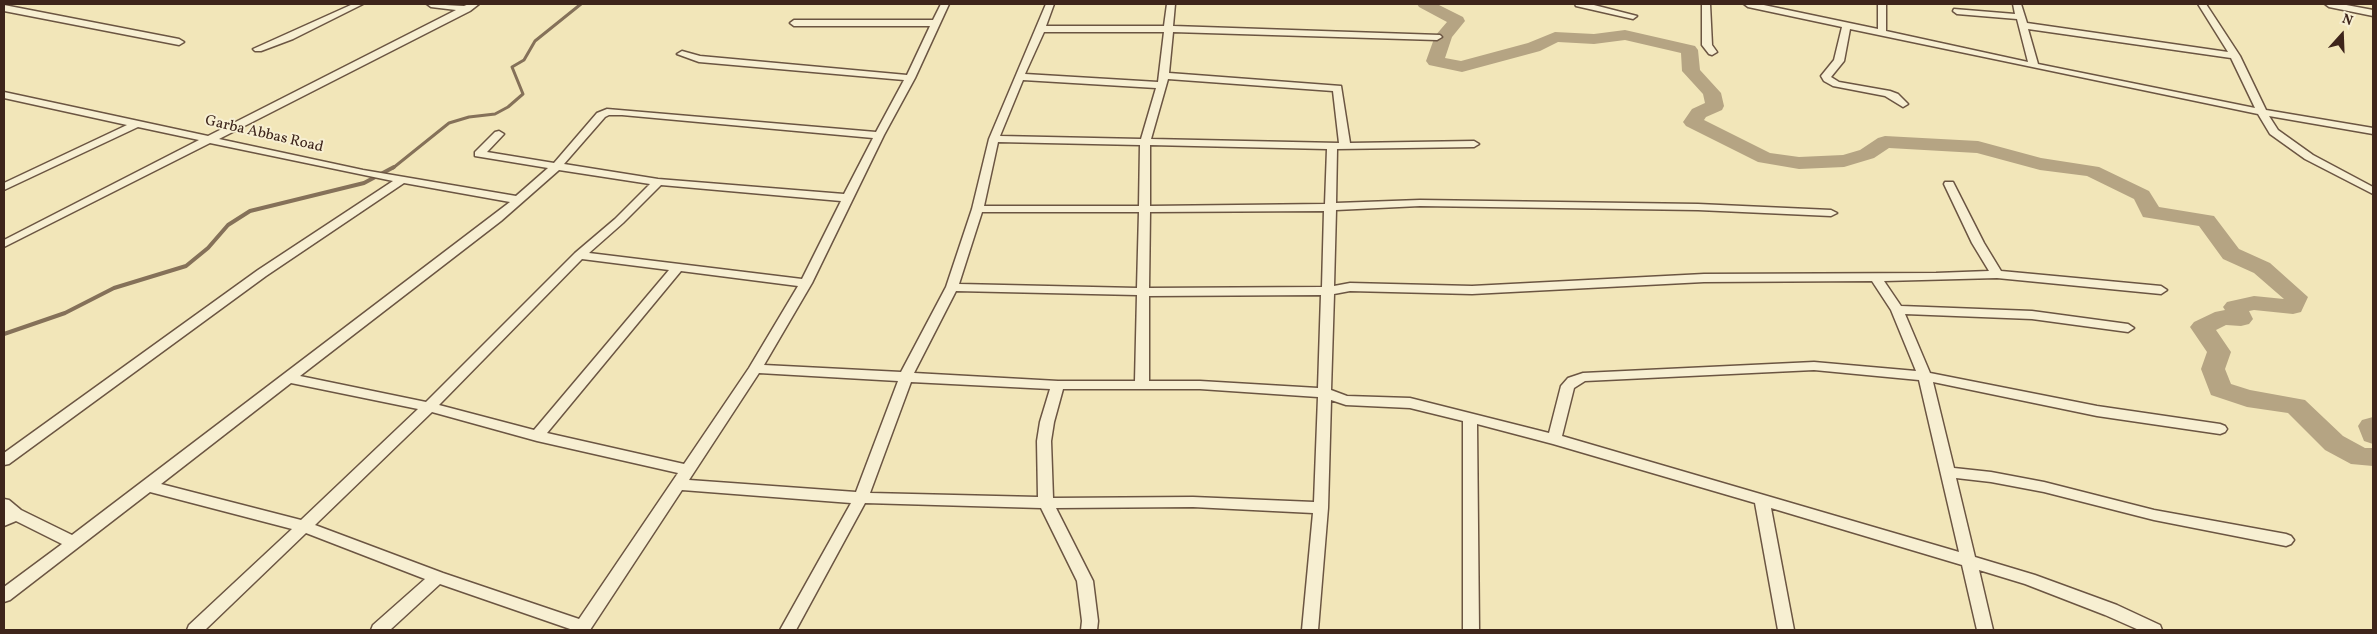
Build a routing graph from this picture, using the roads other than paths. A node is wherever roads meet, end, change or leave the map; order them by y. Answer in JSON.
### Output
{"nodes":[{"id":1,"x":359,"y":4,"type":"edge"},
{"id":2,"x":431,"y":4,"type":"edge"},
{"id":3,"x":475,"y":4,"type":"edge"},
{"id":4,"x":946,"y":4,"type":"edge"},
{"id":5,"x":1050,"y":4,"type":"edge"},
{"id":6,"x":1170,"y":4,"type":"edge"},
{"id":7,"x":1579,"y":4,"type":"edge"},
{"id":8,"x":1706,"y":4,"type":"edge"},
{"id":9,"x":1748,"y":4,"type":"edge"},
{"id":10,"x":1882,"y":4,"type":"edge"},
{"id":11,"x":2017,"y":4,"type":"edge"},
{"id":12,"x":2202,"y":4,"type":"edge"},
{"id":13,"x":2328,"y":4,"type":"edge"},
{"id":14,"x":4,"y":8,"type":"edge"},
{"id":15,"x":1784,"y":8,"type":"edge"},
{"id":16,"x":467,"y":10,"type":"junction"},
{"id":17,"x":1957,"y":11,"type":"dead end"},
{"id":18,"x":2373,"y":13,"type":"edge"},
{"id":19,"x":1633,"y":16,"type":"dead end"},
{"id":20,"x":2021,"y":21,"type":"junction"},
{"id":21,"x":794,"y":23,"type":"dead end"},
{"id":22,"x":936,"y":23,"type":"junction"},
{"id":23,"x":1847,"y":24,"type":"junction"},
{"id":24,"x":1169,"y":28,"type":"junction"},
{"id":25,"x":1042,"y":29,"type":"junction"},
{"id":26,"x":1882,"y":32,"type":"junction"},
{"id":27,"x":1437,"y":37,"type":"dead end"},
{"id":28,"x":179,"y":42,"type":"dead end"},
{"id":29,"x":258,"y":49,"type":"dead end"},
{"id":30,"x":1712,"y":52,"type":"dead end"},
{"id":31,"x":682,"y":54,"type":"dead end"},
{"id":32,"x":2235,"y":56,"type":"junction"},
{"id":33,"x":2034,"y":66,"type":"junction"},
{"id":34,"x":1019,"y":77,"type":"junction"},
{"id":35,"x":910,"y":78,"type":"junction"},
{"id":36,"x":1163,"y":81,"type":"junction"},
{"id":37,"x":6,"y":96,"type":"edge"},
{"id":38,"x":1903,"y":104,"type":"dead end"},
{"id":39,"x":2262,"y":112,"type":"junction"},
{"id":40,"x":140,"y":123,"type":"junction"},
{"id":41,"x":2373,"y":131,"type":"edge"},
{"id":42,"x":498,"y":134,"type":"dead end"},
{"id":43,"x":879,"y":136,"type":"junction"},
{"id":44,"x":211,"y":138,"type":"junction"},
{"id":45,"x":994,"y":139,"type":"junction"},
{"id":46,"x":1145,"y":142,"type":"junction"},
{"id":47,"x":1474,"y":144,"type":"dead end"},
{"id":48,"x":1339,"y":146,"type":"junction"},
{"id":49,"x":557,"y":166,"type":"junction"},
{"id":50,"x":395,"y":179,"type":"junction"},
{"id":51,"x":658,"y":182,"type":"junction"},
{"id":52,"x":1949,"y":184,"type":"dead end"},
{"id":53,"x":4,"y":187,"type":"edge"},
{"id":54,"x":2373,"y":191,"type":"edge"},
{"id":55,"x":848,"y":198,"type":"junction"},
{"id":56,"x":518,"y":200,"type":"junction"},
{"id":57,"x":1329,"y":207,"type":"junction"},
{"id":58,"x":978,"y":209,"type":"junction"},
{"id":59,"x":1145,"y":209,"type":"junction"},
{"id":60,"x":1831,"y":213,"type":"dead end"},
{"id":61,"x":4,"y":244,"type":"edge"},
{"id":62,"x":579,"y":255,"type":"junction"},
{"id":63,"x":677,"y":268,"type":"junction"},
{"id":64,"x":1998,"y":274,"type":"junction"},
{"id":65,"x":1876,"y":277,"type":"junction"},
{"id":66,"x":806,"y":282,"type":"junction"},
{"id":67,"x":952,"y":288,"type":"junction"},
{"id":68,"x":2161,"y":290,"type":"dead end"},
{"id":69,"x":1329,"y":291,"type":"junction"},
{"id":70,"x":1144,"y":292,"type":"junction"},
{"id":71,"x":1897,"y":310,"type":"junction"},
{"id":72,"x":2128,"y":328,"type":"dead end"},
{"id":73,"x":755,"y":368,"type":"junction"},
{"id":74,"x":906,"y":376,"type":"junction"},
{"id":75,"x":1924,"y":376,"type":"junction"},
{"id":76,"x":287,"y":378,"type":"junction"},
{"id":77,"x":1142,"y":383,"type":"junction"},
{"id":78,"x":1058,"y":385,"type":"junction"},
{"id":79,"x":1326,"y":393,"type":"junction"},
{"id":80,"x":429,"y":407,"type":"junction"},
{"id":81,"x":1470,"y":417,"type":"junction"},
{"id":82,"x":2220,"y":429,"type":"dead end"},
{"id":83,"x":538,"y":436,"type":"junction"},
{"id":84,"x":1554,"y":439,"type":"junction"},
{"id":85,"x":4,"y":460,"type":"edge"},
{"id":86,"x":686,"y":470,"type":"junction"},
{"id":87,"x":1947,"y":472,"type":"junction"},
{"id":88,"x":678,"y":484,"type":"junction"},
{"id":89,"x":148,"y":486,"type":"junction"},
{"id":90,"x":861,"y":498,"type":"junction"},
{"id":91,"x":1762,"y":501,"type":"junction"},
{"id":92,"x":1046,"y":503,"type":"junction"},
{"id":93,"x":4,"y":504,"type":"edge"},
{"id":94,"x":1322,"y":508,"type":"junction"},
{"id":95,"x":10,"y":518,"type":"edge"},
{"id":96,"x":303,"y":526,"type":"junction"},
{"id":97,"x":2286,"y":540,"type":"dead end"},
{"id":98,"x":74,"y":543,"type":"junction"},
{"id":99,"x":1969,"y":561,"type":"junction"},
{"id":100,"x":436,"y":577,"type":"junction"},
{"id":101,"x":4,"y":596,"type":"edge"},
{"id":102,"x":582,"y":629,"type":"edge"},
{"id":103,"x":195,"y":630,"type":"edge"},
{"id":104,"x":378,"y":630,"type":"edge"},
{"id":105,"x":788,"y":630,"type":"edge"},
{"id":106,"x":1089,"y":630,"type":"edge"},
{"id":107,"x":1310,"y":630,"type":"edge"},
{"id":108,"x":1471,"y":630,"type":"edge"},
{"id":109,"x":1786,"y":630,"type":"edge"},
{"id":110,"x":1985,"y":630,"type":"edge"},
{"id":111,"x":2154,"y":630,"type":"edge"}],
"edges":[{"from":1,"to":29,"type":"street"},
{"from":2,"to":16,"type":"street"},
{"from":3,"to":16,"type":"street"},
{"from":4,"to":22,"type":"street"},
{"from":5,"to":25,"type":"street"},
{"from":6,"to":24,"type":"street"},
{"from":7,"to":19,"type":"street"},
{"from":8,"to":30,"type":"street"},
{"from":9,"to":15,"type":"street"},
{"from":10,"to":26,"type":"street"},
{"from":11,"to":20,"type":"street"},
{"from":12,"to":32,"type":"street"},
{"from":13,"to":18,"type":"street"},
{"from":14,"to":28,"type":"street"},
{"from":15,"to":23,"type":"street"},
{"from":16,"to":44,"type":"street"},
{"from":17,"to":20,"type":"street"},
{"from":20,"to":32,"type":"street"},
{"from":20,"to":33,"type":"street"},
{"from":21,"to":22,"type":"street"},
{"from":22,"to":35,"type":"street"},
{"from":23,"to":26,"type":"street"},
{"from":23,"to":38,"type":"street"},
{"from":24,"to":25,"type":"street"},
{"from":24,"to":27,"type":"street"},
{"from":24,"to":36,"type":"street"},
{"from":25,"to":34,"type":"street"},
{"from":26,"to":33,"type":"street"},
{"from":31,"to":35,"type":"street"},
{"from":32,"to":39,"type":"street"},
{"from":33,"to":39,"type":"street"},
{"from":34,"to":36,"type":"street"},
{"from":34,"to":45,"type":"street"},
{"from":35,"to":43,"type":"street"},
{"from":36,"to":46,"type":"street"},
{"from":36,"to":48,"type":"street"},
{"from":37,"to":40,"type":"street","name":"Garba Abbas Road"},
{"from":39,"to":41,"type":"street"},
{"from":39,"to":54,"type":"street"},
{"from":40,"to":44,"type":"street","name":"Garba Abbas Road"},
{"from":40,"to":53,"type":"street"},
{"from":42,"to":49,"type":"street"},
{"from":43,"to":49,"type":"street"},
{"from":43,"to":55,"type":"street"},
{"from":44,"to":50,"type":"street","name":"Garba Abbas Road"},
{"from":44,"to":61,"type":"street"},
{"from":45,"to":46,"type":"street"},
{"from":45,"to":58,"type":"street"},
{"from":46,"to":48,"type":"street"},
{"from":46,"to":59,"type":"street"},
{"from":47,"to":48,"type":"street"},
{"from":48,"to":57,"type":"street"},
{"from":49,"to":51,"type":"street"},
{"from":49,"to":56,"type":"street"},
{"from":50,"to":56,"type":"street","name":"Garba Abbas Road"},
{"from":50,"to":85,"type":"street"},
{"from":51,"to":55,"type":"street"},
{"from":51,"to":62,"type":"street"},
{"from":52,"to":64,"type":"street"},
{"from":55,"to":66,"type":"street"},
{"from":56,"to":76,"type":"street"},
{"from":57,"to":59,"type":"street"},
{"from":57,"to":60,"type":"street"},
{"from":57,"to":69,"type":"street"},
{"from":58,"to":59,"type":"street"},
{"from":58,"to":67,"type":"street"},
{"from":59,"to":70,"type":"street"},
{"from":62,"to":63,"type":"street"},
{"from":62,"to":80,"type":"street"},
{"from":63,"to":66,"type":"street"},
{"from":63,"to":83,"type":"street"},
{"from":64,"to":65,"type":"street"},
{"from":64,"to":68,"type":"street"},
{"from":65,"to":69,"type":"street"},
{"from":65,"to":71,"type":"street"},
{"from":66,"to":73,"type":"street"},
{"from":67,"to":70,"type":"street"},
{"from":67,"to":74,"type":"street"},
{"from":69,"to":70,"type":"street"},
{"from":69,"to":79,"type":"street"},
{"from":70,"to":77,"type":"street"},
{"from":71,"to":72,"type":"street"},
{"from":71,"to":75,"type":"street"},
{"from":73,"to":74,"type":"street"},
{"from":73,"to":86,"type":"street"},
{"from":74,"to":78,"type":"street"},
{"from":74,"to":90,"type":"street"},
{"from":75,"to":82,"type":"street"},
{"from":75,"to":84,"type":"street"},
{"from":75,"to":87,"type":"street"},
{"from":76,"to":80,"type":"street"},
{"from":76,"to":89,"type":"street"},
{"from":77,"to":78,"type":"street"},
{"from":77,"to":79,"type":"street"},
{"from":78,"to":92,"type":"street"},
{"from":79,"to":81,"type":"street"},
{"from":79,"to":94,"type":"street"},
{"from":80,"to":83,"type":"street"},
{"from":80,"to":96,"type":"street"},
{"from":81,"to":84,"type":"street"},
{"from":81,"to":108,"type":"street"},
{"from":83,"to":86,"type":"street"},
{"from":84,"to":91,"type":"street"},
{"from":86,"to":88,"type":"street"},
{"from":87,"to":97,"type":"street"},
{"from":87,"to":99,"type":"street"},
{"from":88,"to":90,"type":"street"},
{"from":88,"to":102,"type":"street"},
{"from":89,"to":96,"type":"street"},
{"from":89,"to":98,"type":"street"},
{"from":90,"to":92,"type":"street"},
{"from":90,"to":105,"type":"street"},
{"from":91,"to":99,"type":"street"},
{"from":91,"to":109,"type":"street"},
{"from":92,"to":94,"type":"street"},
{"from":92,"to":106,"type":"street"},
{"from":93,"to":95,"type":"street"},
{"from":94,"to":107,"type":"street"},
{"from":95,"to":98,"type":"street"},
{"from":96,"to":100,"type":"street"},
{"from":96,"to":103,"type":"street"},
{"from":98,"to":101,"type":"street"},
{"from":99,"to":110,"type":"street"},
{"from":99,"to":111,"type":"street"},
{"from":100,"to":102,"type":"street"},
{"from":100,"to":104,"type":"street"}]}
